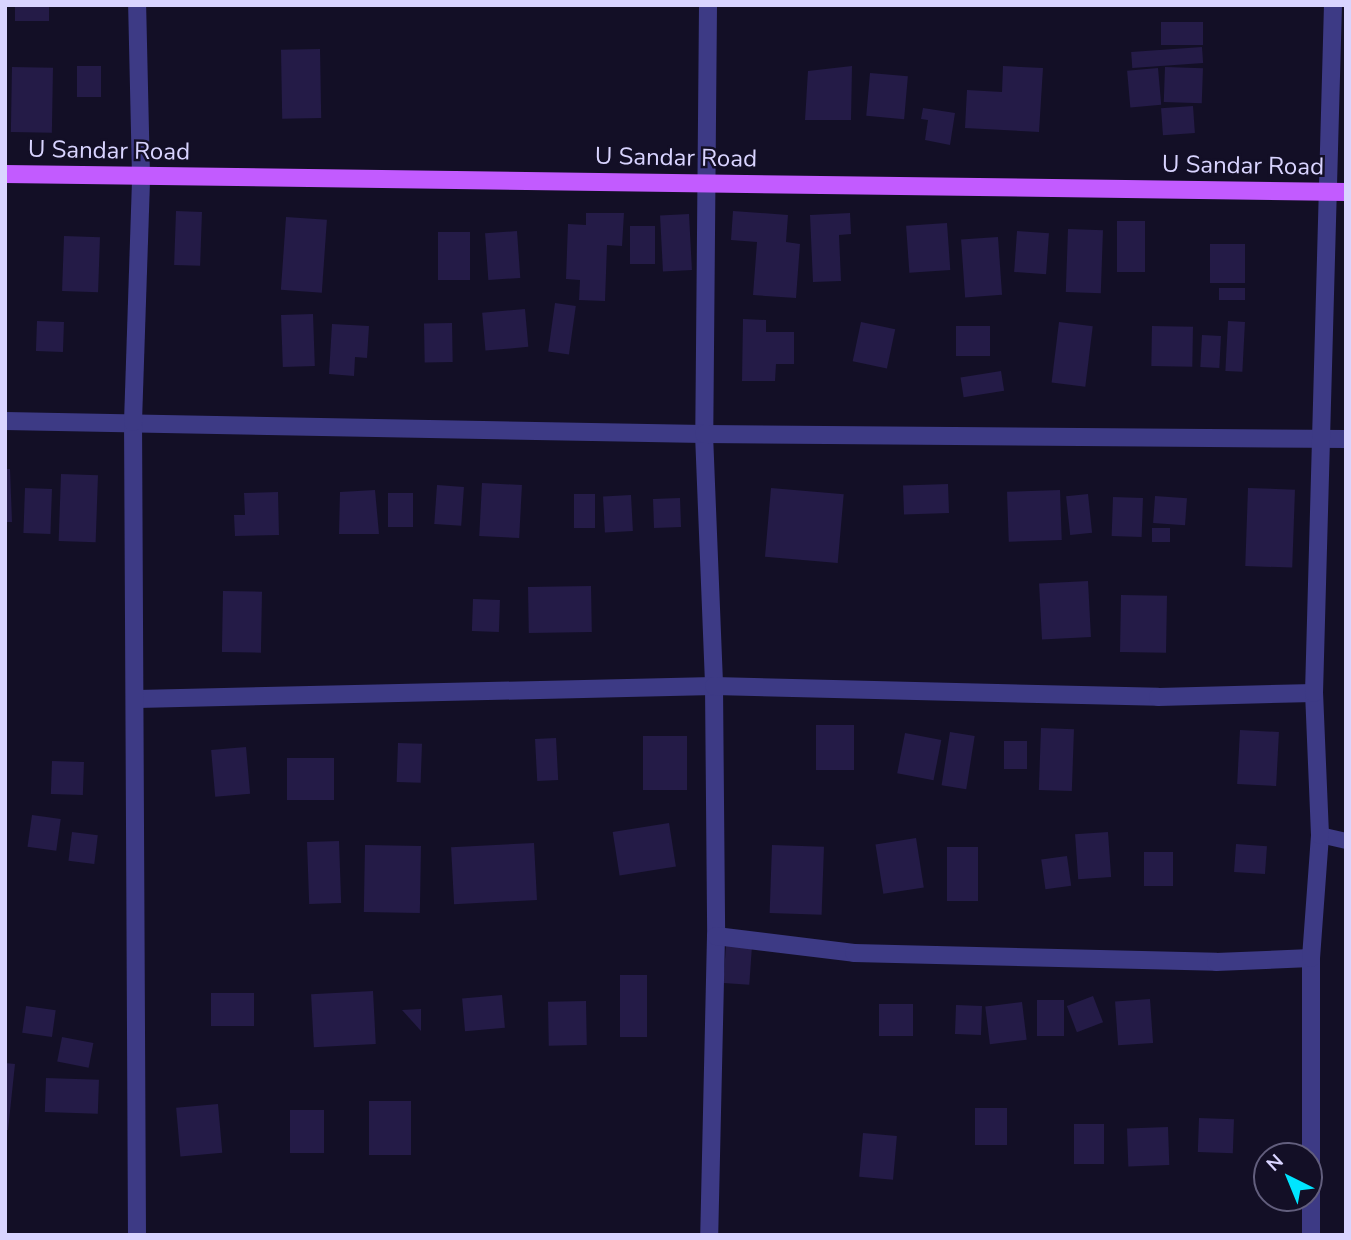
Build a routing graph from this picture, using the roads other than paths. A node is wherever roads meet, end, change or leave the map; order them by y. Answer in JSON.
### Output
{"nodes":[{"id":1,"x":137,"y":5,"type":"edge"},
{"id":2,"x":708,"y":5,"type":"edge"},
{"id":3,"x":1334,"y":5,"type":"edge"},
{"id":4,"x":5,"y":174,"type":"edge"},
{"id":5,"x":141,"y":176,"type":"junction"},
{"id":6,"x":709,"y":183,"type":"junction"},
{"id":7,"x":1338,"y":192,"type":"edge"},
{"id":8,"x":5,"y":421,"type":"edge"},
{"id":9,"x":133,"y":422,"type":"junction"},
{"id":10,"x":704,"y":434,"type":"junction"},
{"id":11,"x":1322,"y":438,"type":"junction"},
{"id":12,"x":1346,"y":439,"type":"edge"},
{"id":13,"x":714,"y":686,"type":"junction"},
{"id":14,"x":1314,"y":693,"type":"junction"},
{"id":15,"x":136,"y":699,"type":"junction"},
{"id":16,"x":1320,"y":835,"type":"junction"},
{"id":17,"x":1346,"y":841,"type":"edge"},
{"id":18,"x":716,"y":936,"type":"junction"},
{"id":19,"x":1311,"y":958,"type":"junction"},
{"id":20,"x":137,"y":1235,"type":"edge"},
{"id":21,"x":709,"y":1235,"type":"edge"},
{"id":22,"x":1311,"y":1235,"type":"edge"}],
"edges":[{"from":1,"to":5,"type":"street"},
{"from":2,"to":6,"type":"street"},
{"from":3,"to":7,"type":"street"},
{"from":4,"to":5,"type":"main road","name":"U Sandar Road"},
{"from":5,"to":6,"type":"main road","name":"U Sandar Road"},
{"from":5,"to":9,"type":"street"},
{"from":6,"to":7,"type":"main road","name":"U Sandar Road"},
{"from":6,"to":10,"type":"street"},
{"from":7,"to":11,"type":"street"},
{"from":8,"to":9,"type":"street"},
{"from":9,"to":10,"type":"street"},
{"from":9,"to":15,"type":"street"},
{"from":10,"to":11,"type":"street"},
{"from":10,"to":13,"type":"street"},
{"from":11,"to":12,"type":"street"},
{"from":11,"to":14,"type":"street"},
{"from":13,"to":14,"type":"street"},
{"from":13,"to":15,"type":"street"},
{"from":13,"to":18,"type":"street"},
{"from":14,"to":16,"type":"street"},
{"from":15,"to":20,"type":"street"},
{"from":16,"to":17,"type":"lane"},
{"from":16,"to":19,"type":"street"},
{"from":18,"to":19,"type":"street"},
{"from":18,"to":21,"type":"street"},
{"from":19,"to":22,"type":"street"}]}
